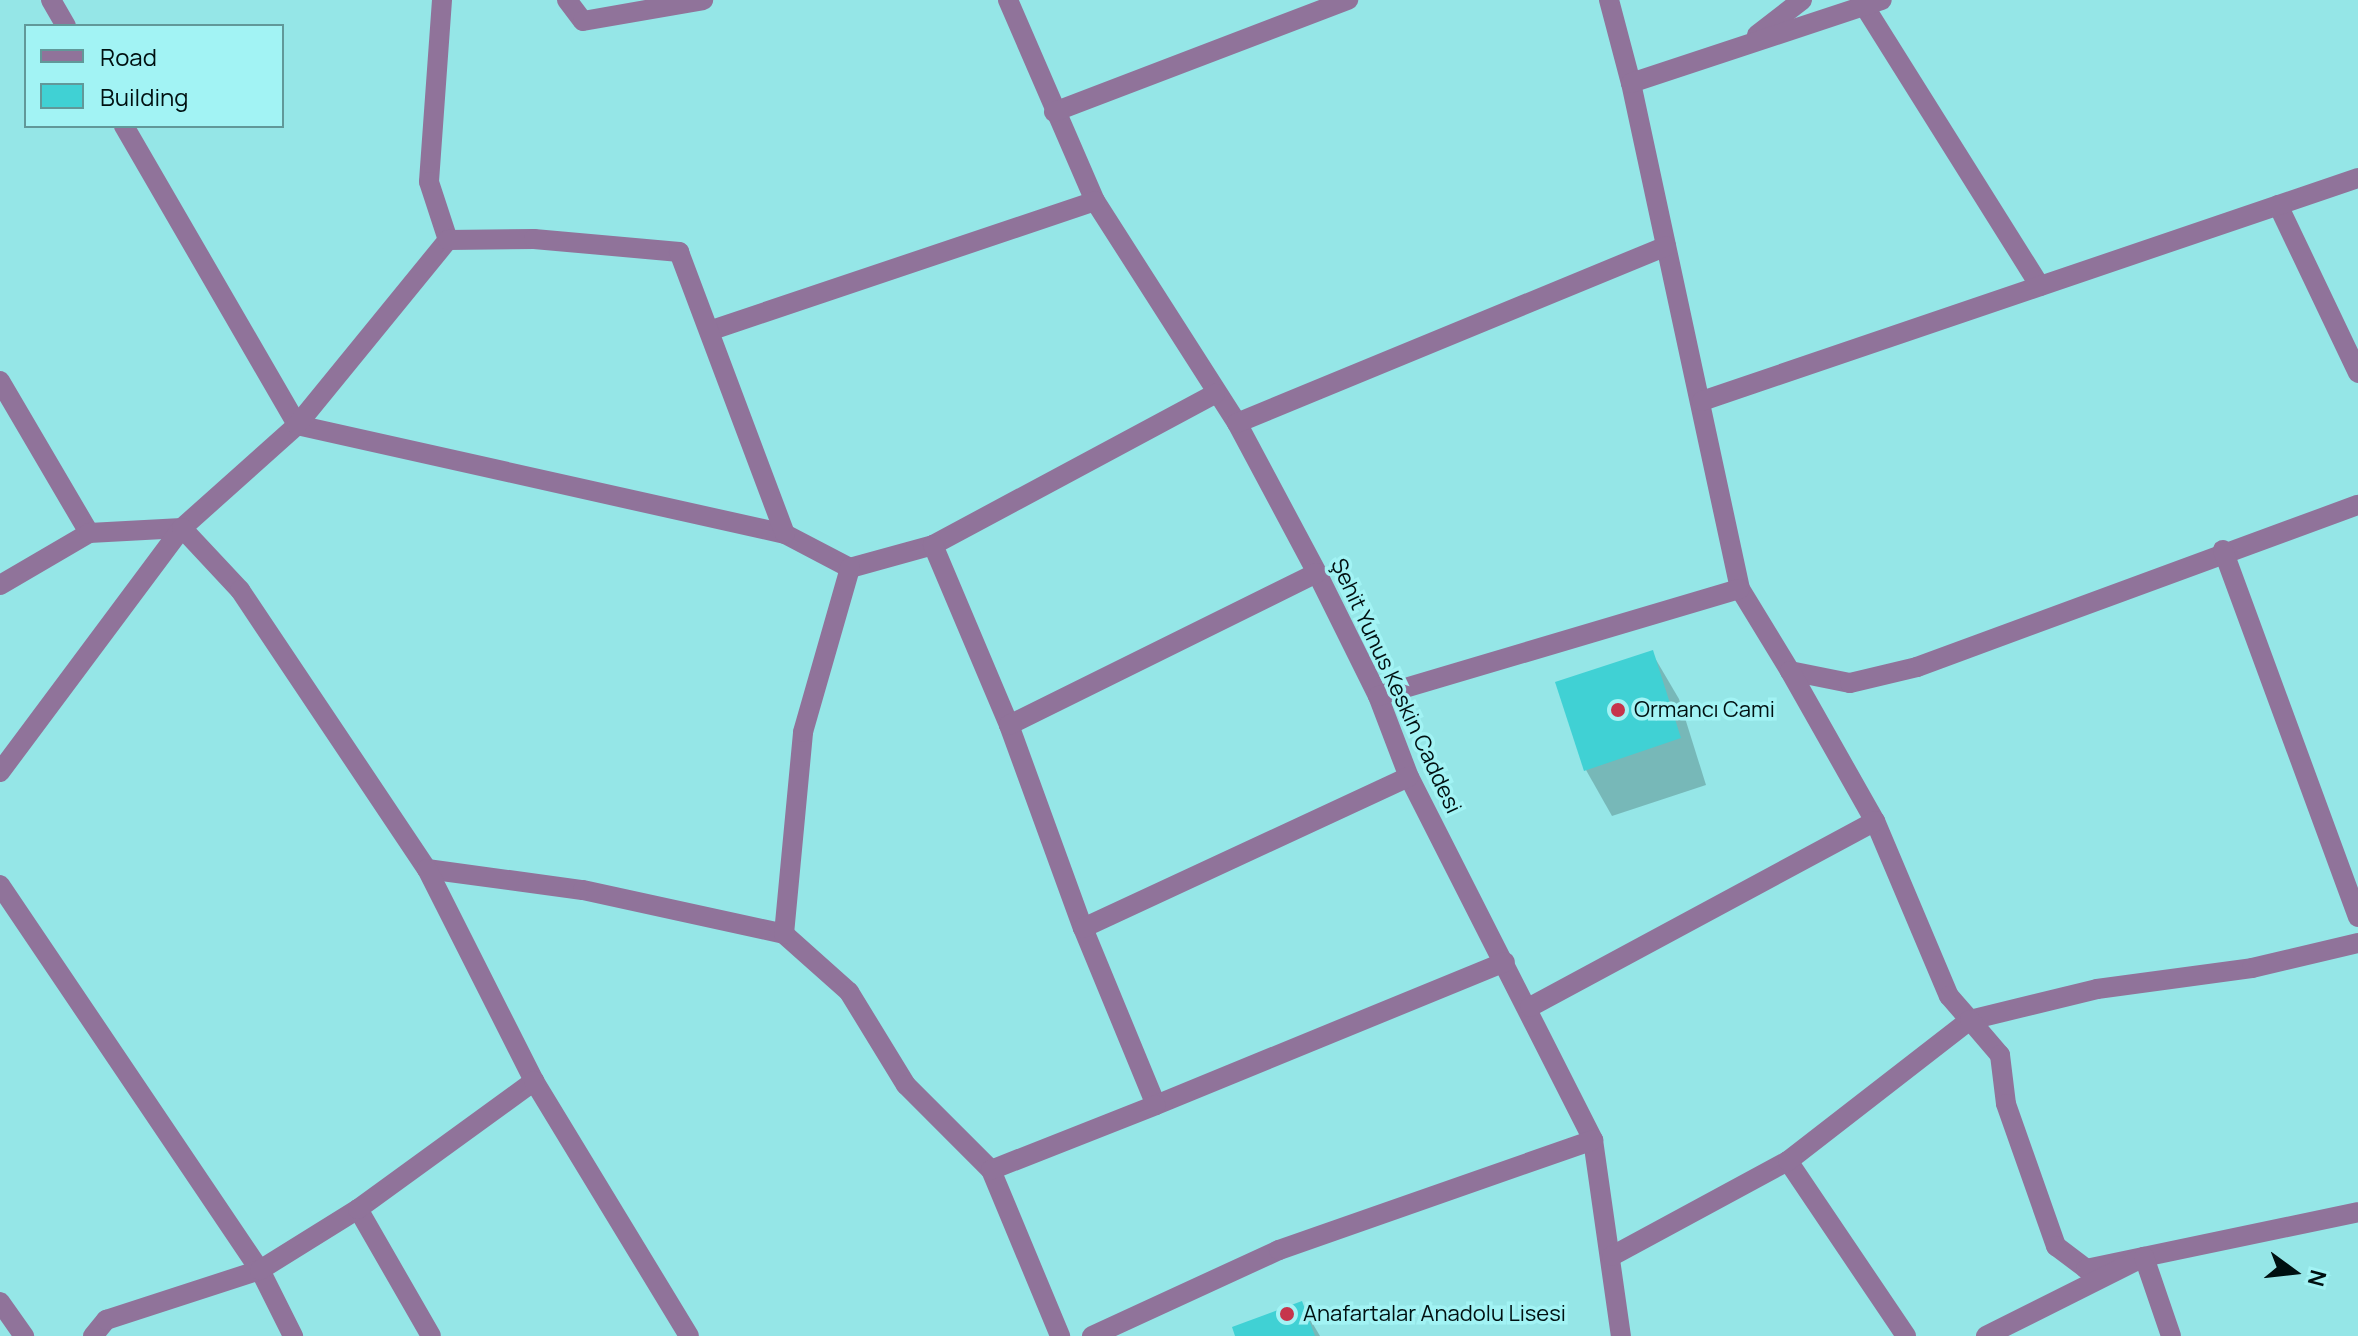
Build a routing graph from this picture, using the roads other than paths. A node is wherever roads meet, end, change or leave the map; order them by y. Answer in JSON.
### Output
{"nodes":[{"id":1,"x":51,"y":0,"type":"edge"},
{"id":2,"x":442,"y":0,"type":"edge"},
{"id":3,"x":567,"y":0,"type":"edge"},
{"id":4,"x":703,"y":0,"type":"edge"},
{"id":5,"x":1008,"y":0,"type":"edge"},
{"id":6,"x":1348,"y":0,"type":"edge"},
{"id":7,"x":1609,"y":0,"type":"edge"},
{"id":8,"x":1802,"y":0,"type":"edge"},
{"id":9,"x":1872,"y":2,"type":"edge"},
{"id":10,"x":65,"y":24,"type":"edge"},
{"id":11,"x":1744,"y":45,"type":"junction"},
{"id":12,"x":1631,"y":83,"type":"junction"},
{"id":13,"x":1054,"y":112,"type":"junction"},
{"id":14,"x":125,"y":128,"type":"edge"},
{"id":15,"x":2358,"y":178,"type":"edge"},
{"id":16,"x":1095,"y":201,"type":"junction"},
{"id":17,"x":2278,"y":205,"type":"junction"},
{"id":18,"x":448,"y":240,"type":"junction"},
{"id":19,"x":1666,"y":246,"type":"junction"},
{"id":20,"x":2040,"y":286,"type":"junction"},
{"id":21,"x":712,"y":330,"type":"junction"},
{"id":22,"x":2358,"y":373,"type":"edge"},
{"id":23,"x":0,"y":381,"type":"edge"},
{"id":24,"x":1215,"y":394,"type":"junction"},
{"id":25,"x":1702,"y":401,"type":"junction"},
{"id":26,"x":1237,"y":423,"type":"junction"},
{"id":27,"x":297,"y":425,"type":"junction"},
{"id":28,"x":2358,"y":505,"type":"edge"},
{"id":29,"x":182,"y":528,"type":"junction"},
{"id":30,"x":89,"y":533,"type":"junction"},
{"id":31,"x":785,"y":534,"type":"junction"},
{"id":32,"x":933,"y":545,"type":"junction"},
{"id":33,"x":2223,"y":550,"type":"junction"},
{"id":34,"x":850,"y":568,"type":"junction"},
{"id":35,"x":1317,"y":573,"type":"junction"},
{"id":36,"x":0,"y":585,"type":"edge"},
{"id":37,"x":1740,"y":589,"type":"junction"},
{"id":38,"x":1790,"y":671,"type":"junction"},
{"id":39,"x":1378,"y":696,"type":"junction"},
{"id":40,"x":1009,"y":725,"type":"junction"},
{"id":41,"x":0,"y":772,"type":"edge"},
{"id":42,"x":1409,"y":777,"type":"junction"},
{"id":43,"x":1875,"y":821,"type":"junction"},
{"id":44,"x":427,"y":869,"type":"junction"},
{"id":45,"x":0,"y":885,"type":"edge"},
{"id":46,"x":2358,"y":917,"type":"edge"},
{"id":47,"x":1083,"y":928,"type":"junction"},
{"id":48,"x":784,"y":934,"type":"junction"},
{"id":49,"x":2358,"y":943,"type":"edge"},
{"id":50,"x":1505,"y":962,"type":"junction"},
{"id":51,"x":1530,"y":1007,"type":"junction"},
{"id":52,"x":1970,"y":1020,"type":"junction"},
{"id":53,"x":534,"y":1081,"type":"junction"},
{"id":54,"x":1156,"y":1105,"type":"junction"},
{"id":55,"x":1593,"y":1140,"type":"junction"},
{"id":56,"x":1788,"y":1161,"type":"junction"},
{"id":57,"x":991,"y":1170,"type":"junction"},
{"id":58,"x":358,"y":1209,"type":"junction"},
{"id":59,"x":2358,"y":1212,"type":"edge"},
{"id":60,"x":1612,"y":1256,"type":"junction"},
{"id":61,"x":2144,"y":1257,"type":"junction"},
{"id":62,"x":260,"y":1270,"type":"junction"},
{"id":63,"x":0,"y":1302,"type":"edge"},
{"id":64,"x":24,"y":1336,"type":"edge"},
{"id":65,"x":93,"y":1336,"type":"edge"},
{"id":66,"x":293,"y":1336,"type":"edge"},
{"id":67,"x":431,"y":1336,"type":"edge"},
{"id":68,"x":689,"y":1336,"type":"edge"},
{"id":69,"x":1060,"y":1336,"type":"edge"},
{"id":70,"x":1092,"y":1336,"type":"edge"},
{"id":71,"x":1621,"y":1336,"type":"edge"},
{"id":72,"x":1906,"y":1336,"type":"edge"},
{"id":73,"x":1986,"y":1336,"type":"edge"},
{"id":74,"x":2171,"y":1336,"type":"edge"}],
"edges":[{"from":1,"to":10,"type":"street"},
{"from":2,"to":18,"type":"street"},
{"from":3,"to":4,"type":"street"},
{"from":5,"to":13,"type":"street","name":"Şehit Yunus Keskin Caddesi"},
{"from":6,"to":13,"type":"street"},
{"from":7,"to":12,"type":"street"},
{"from":8,"to":11,"type":"street"},
{"from":9,"to":11,"type":"street"},
{"from":9,"to":20,"type":"street"},
{"from":11,"to":12,"type":"street"},
{"from":12,"to":19,"type":"street"},
{"from":13,"to":16,"type":"street","name":"Şehit Yunus Keskin Caddesi"},
{"from":14,"to":27,"type":"street"},
{"from":15,"to":17,"type":"street"},
{"from":16,"to":21,"type":"street"},
{"from":16,"to":24,"type":"street","name":"Şehit Yunus Keskin Caddesi"},
{"from":17,"to":20,"type":"street"},
{"from":17,"to":22,"type":"street"},
{"from":18,"to":21,"type":"street"},
{"from":18,"to":27,"type":"street"},
{"from":19,"to":25,"type":"street"},
{"from":19,"to":26,"type":"street"},
{"from":20,"to":25,"type":"street"},
{"from":21,"to":31,"type":"street"},
{"from":23,"to":30,"type":"street"},
{"from":24,"to":26,"type":"street","name":"Şehit Yunus Keskin Caddesi"},
{"from":24,"to":32,"type":"street"},
{"from":25,"to":37,"type":"street"},
{"from":26,"to":35,"type":"street","name":"Şehit Yunus Keskin Caddesi"},
{"from":27,"to":29,"type":"street"},
{"from":27,"to":31,"type":"street"},
{"from":28,"to":33,"type":"street"},
{"from":29,"to":30,"type":"street"},
{"from":29,"to":41,"type":"street"},
{"from":29,"to":44,"type":"street"},
{"from":30,"to":36,"type":"street"},
{"from":31,"to":34,"type":"street"},
{"from":32,"to":34,"type":"street"},
{"from":32,"to":40,"type":"street"},
{"from":33,"to":38,"type":"street"},
{"from":33,"to":46,"type":"street"},
{"from":34,"to":48,"type":"street"},
{"from":35,"to":39,"type":"street","name":"Şehit Yunus Keskin Caddesi"},
{"from":35,"to":40,"type":"street"},
{"from":37,"to":38,"type":"street"},
{"from":37,"to":39,"type":"street"},
{"from":38,"to":43,"type":"street"},
{"from":39,"to":42,"type":"street","name":"Şehit Yunus Keskin Caddesi"},
{"from":40,"to":47,"type":"street"},
{"from":42,"to":47,"type":"street"},
{"from":42,"to":50,"type":"street","name":"Şehit Yunus Keskin Caddesi"},
{"from":43,"to":51,"type":"street"},
{"from":43,"to":52,"type":"street"},
{"from":44,"to":48,"type":"street"},
{"from":44,"to":53,"type":"street"},
{"from":45,"to":62,"type":"street"},
{"from":47,"to":54,"type":"street"},
{"from":48,"to":57,"type":"street"},
{"from":49,"to":52,"type":"street"},
{"from":50,"to":51,"type":"street","name":"Şehit Yunus Keskin Caddesi"},
{"from":50,"to":54,"type":"street"},
{"from":51,"to":55,"type":"street","name":"Şehit Yunus Keskin Caddesi"},
{"from":52,"to":56,"type":"street"},
{"from":52,"to":61,"type":"street"},
{"from":53,"to":58,"type":"street"},
{"from":53,"to":68,"type":"street"},
{"from":54,"to":57,"type":"street"},
{"from":55,"to":60,"type":"street","name":"Şehit Yunus Keskin Caddesi"},
{"from":55,"to":70,"type":"street"},
{"from":56,"to":60,"type":"street"},
{"from":56,"to":72,"type":"street"},
{"from":57,"to":69,"type":"street"},
{"from":58,"to":62,"type":"street"},
{"from":58,"to":67,"type":"street"},
{"from":59,"to":61,"type":"street"},
{"from":60,"to":71,"type":"street","name":"Şehit Yunus Keskin Caddesi"},
{"from":61,"to":73,"type":"street"},
{"from":61,"to":74,"type":"street"},
{"from":62,"to":65,"type":"street"},
{"from":62,"to":66,"type":"street"},
{"from":63,"to":64,"type":"street"}]}
